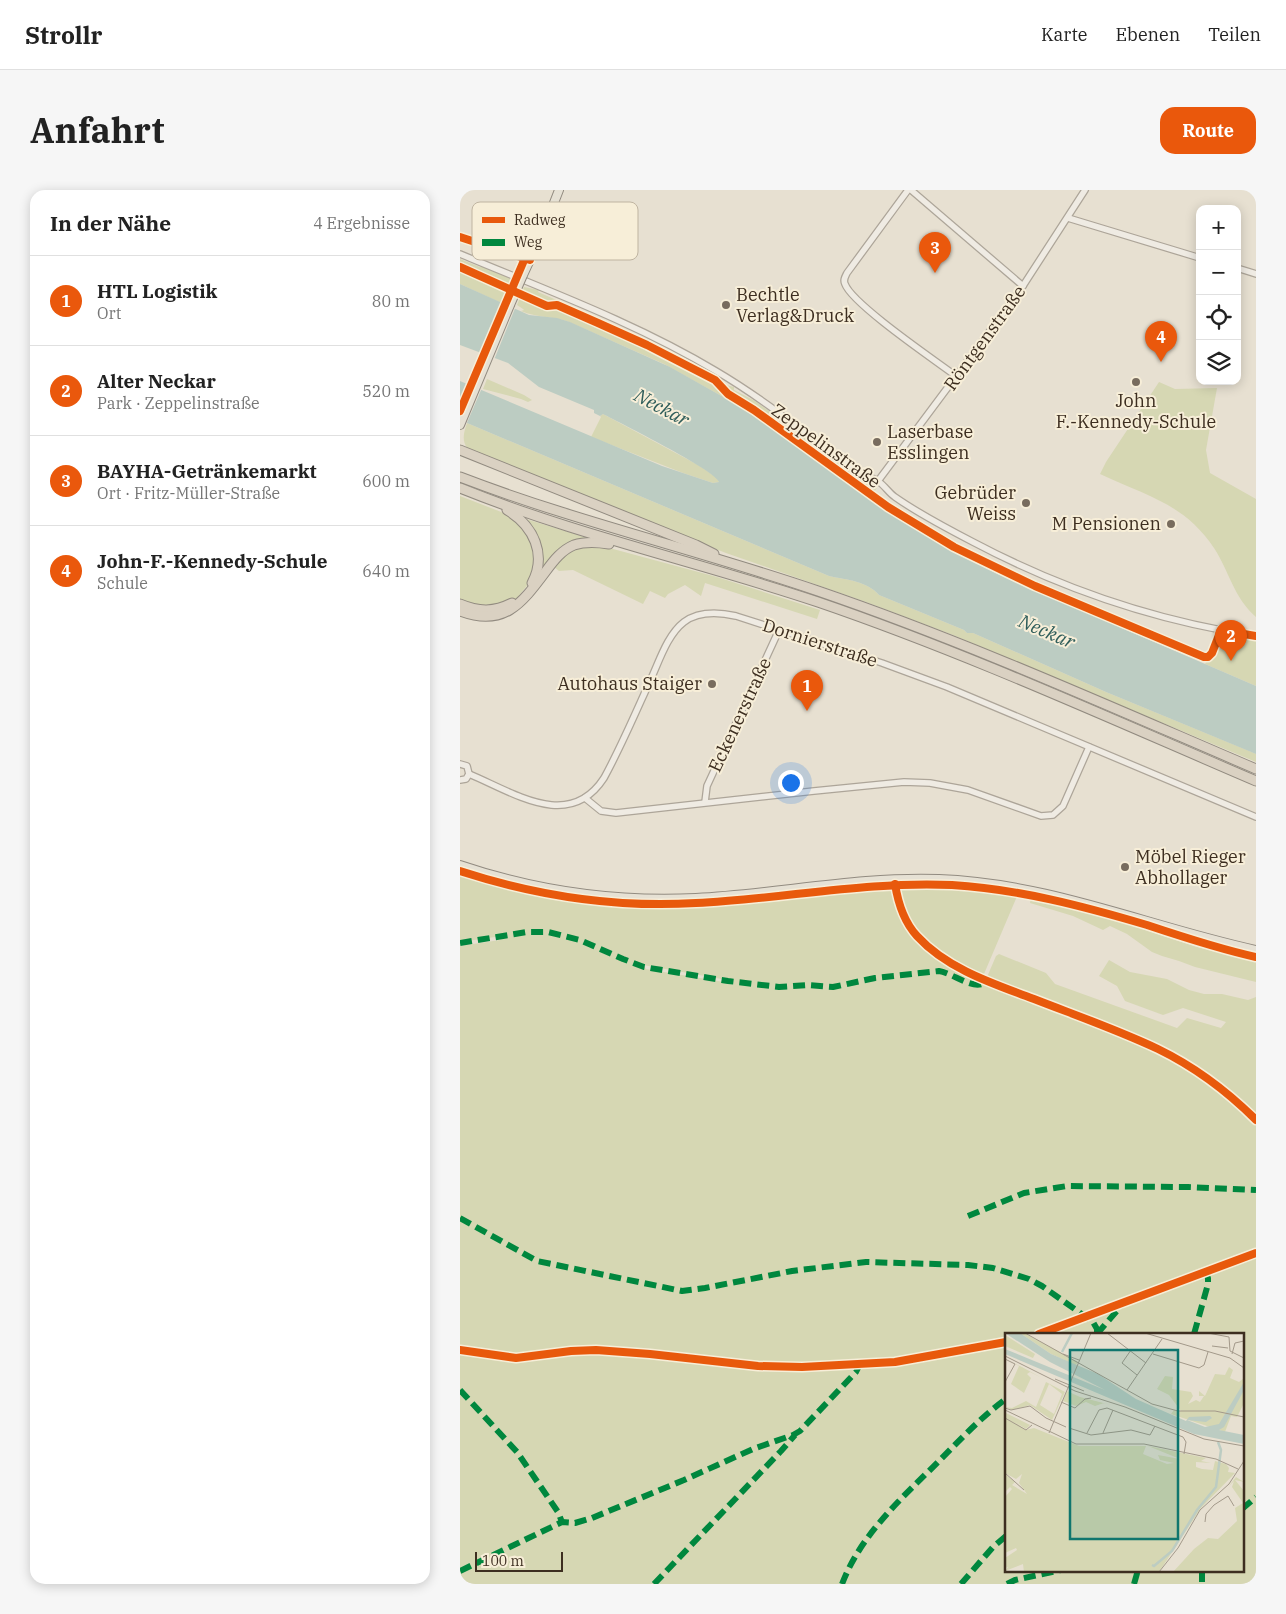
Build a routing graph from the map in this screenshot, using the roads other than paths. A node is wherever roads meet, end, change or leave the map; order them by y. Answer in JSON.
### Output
{"nodes":[{"id":1,"x":559,"y":190,"type":"edge"},
{"id":2,"x":909,"y":190,"type":"edge"},
{"id":3,"x":1085,"y":190,"type":"edge"},
{"id":4,"x":554,"y":202,"type":"edge"},
{"id":5,"x":1068,"y":218,"type":"junction"},
{"id":6,"x":460,"y":237,"type":"edge"},
{"id":7,"x":472,"y":241,"type":"edge"},
{"id":8,"x":460,"y":254,"type":"edge"},
{"id":9,"x":1196,"y":257,"type":"edge"},
{"id":10,"x":472,"y":259,"type":"edge"},
{"id":11,"x":474,"y":260,"type":"edge"},
{"id":12,"x":530,"y":260,"type":"edge"},
{"id":13,"x":1241,"y":269,"type":"edge"},
{"id":14,"x":1256,"y":274,"type":"edge"},
{"id":15,"x":1023,"y":286,"type":"junction"},
{"id":16,"x":956,"y":376,"type":"junction"},
{"id":17,"x":460,"y":425,"type":"edge"},
{"id":18,"x":460,"y":450,"type":"edge"},
{"id":19,"x":460,"y":477,"type":"edge"},
{"id":20,"x":878,"y":481,"type":"junction"},
{"id":21,"x":460,"y":488,"type":"edge"},
{"id":22,"x":491,"y":501,"type":"junction"},
{"id":23,"x":633,"y":546,"type":"junction"},
{"id":24,"x":730,"y":563,"type":"junction"},
{"id":25,"x":460,"y":604,"type":"edge"},
{"id":26,"x":460,"y":611,"type":"edge"},
{"id":27,"x":779,"y":630,"type":"junction"},
{"id":28,"x":1256,"y":636,"type":"edge"},
{"id":29,"x":1089,"y":747,"type":"junction"},
{"id":30,"x":460,"y":764,"type":"edge"},
{"id":31,"x":1256,"y":769,"type":"edge"},
{"id":32,"x":469,"y":774,"type":"junction"},
{"id":33,"x":460,"y":780,"type":"edge"},
{"id":34,"x":1256,"y":781,"type":"edge"},
{"id":35,"x":585,"y":798,"type":"junction"},
{"id":36,"x":705,"y":802,"type":"junction"},
{"id":37,"x":1256,"y":817,"type":"edge"},
{"id":38,"x":460,"y":865,"type":"edge"},
{"id":39,"x":1256,"y":950,"type":"edge"}],
"edges":[{"from":1,"to":4,"type":"main road"},
{"from":2,"to":15,"type":"street"},
{"from":2,"to":16,"type":"street"},
{"from":3,"to":5,"type":"street","name":"Röntgenstraße"},
{"from":5,"to":9,"type":"street"},
{"from":5,"to":15,"type":"street","name":"Röntgenstraße"},
{"from":6,"to":7,"type":"street"},
{"from":8,"to":10,"type":"street","name":"Zeppelinstraße"},
{"from":11,"to":20,"type":"street","name":"Zeppelinstraße"},
{"from":12,"to":17,"type":"main road","bridge":true},
{"from":13,"to":14,"type":"street"},
{"from":15,"to":16,"type":"street","name":"Röntgenstraße"},
{"from":16,"to":20,"type":"street","name":"Röntgenstraße"},
{"from":18,"to":24,"type":"highway"},
{"from":19,"to":24,"type":"highway"},
{"from":20,"to":28,"type":"street","name":"Zeppelinstraße"},
{"from":21,"to":22,"type":"highway"},
{"from":22,"to":23,"type":"highway"},
{"from":22,"to":25,"type":"highway"},
{"from":23,"to":26,"type":"highway"},
{"from":23,"to":34,"type":"highway"},
{"from":24,"to":31,"type":"highway"},
{"from":27,"to":29,"type":"street","name":"Dornierstraße"},
{"from":27,"to":35,"type":"street","name":"Dornierstraße"},
{"from":27,"to":36,"type":"street","name":"Eckenerstraße"},
{"from":29,"to":36,"type":"street"},
{"from":29,"to":37,"type":"street","name":"Dornierstraße"},
{"from":30,"to":32,"type":"street"},
{"from":32,"to":33,"type":"street"},
{"from":32,"to":35,"type":"street"},
{"from":35,"to":36,"type":"street"},
{"from":38,"to":39,"type":"main road"}]}
